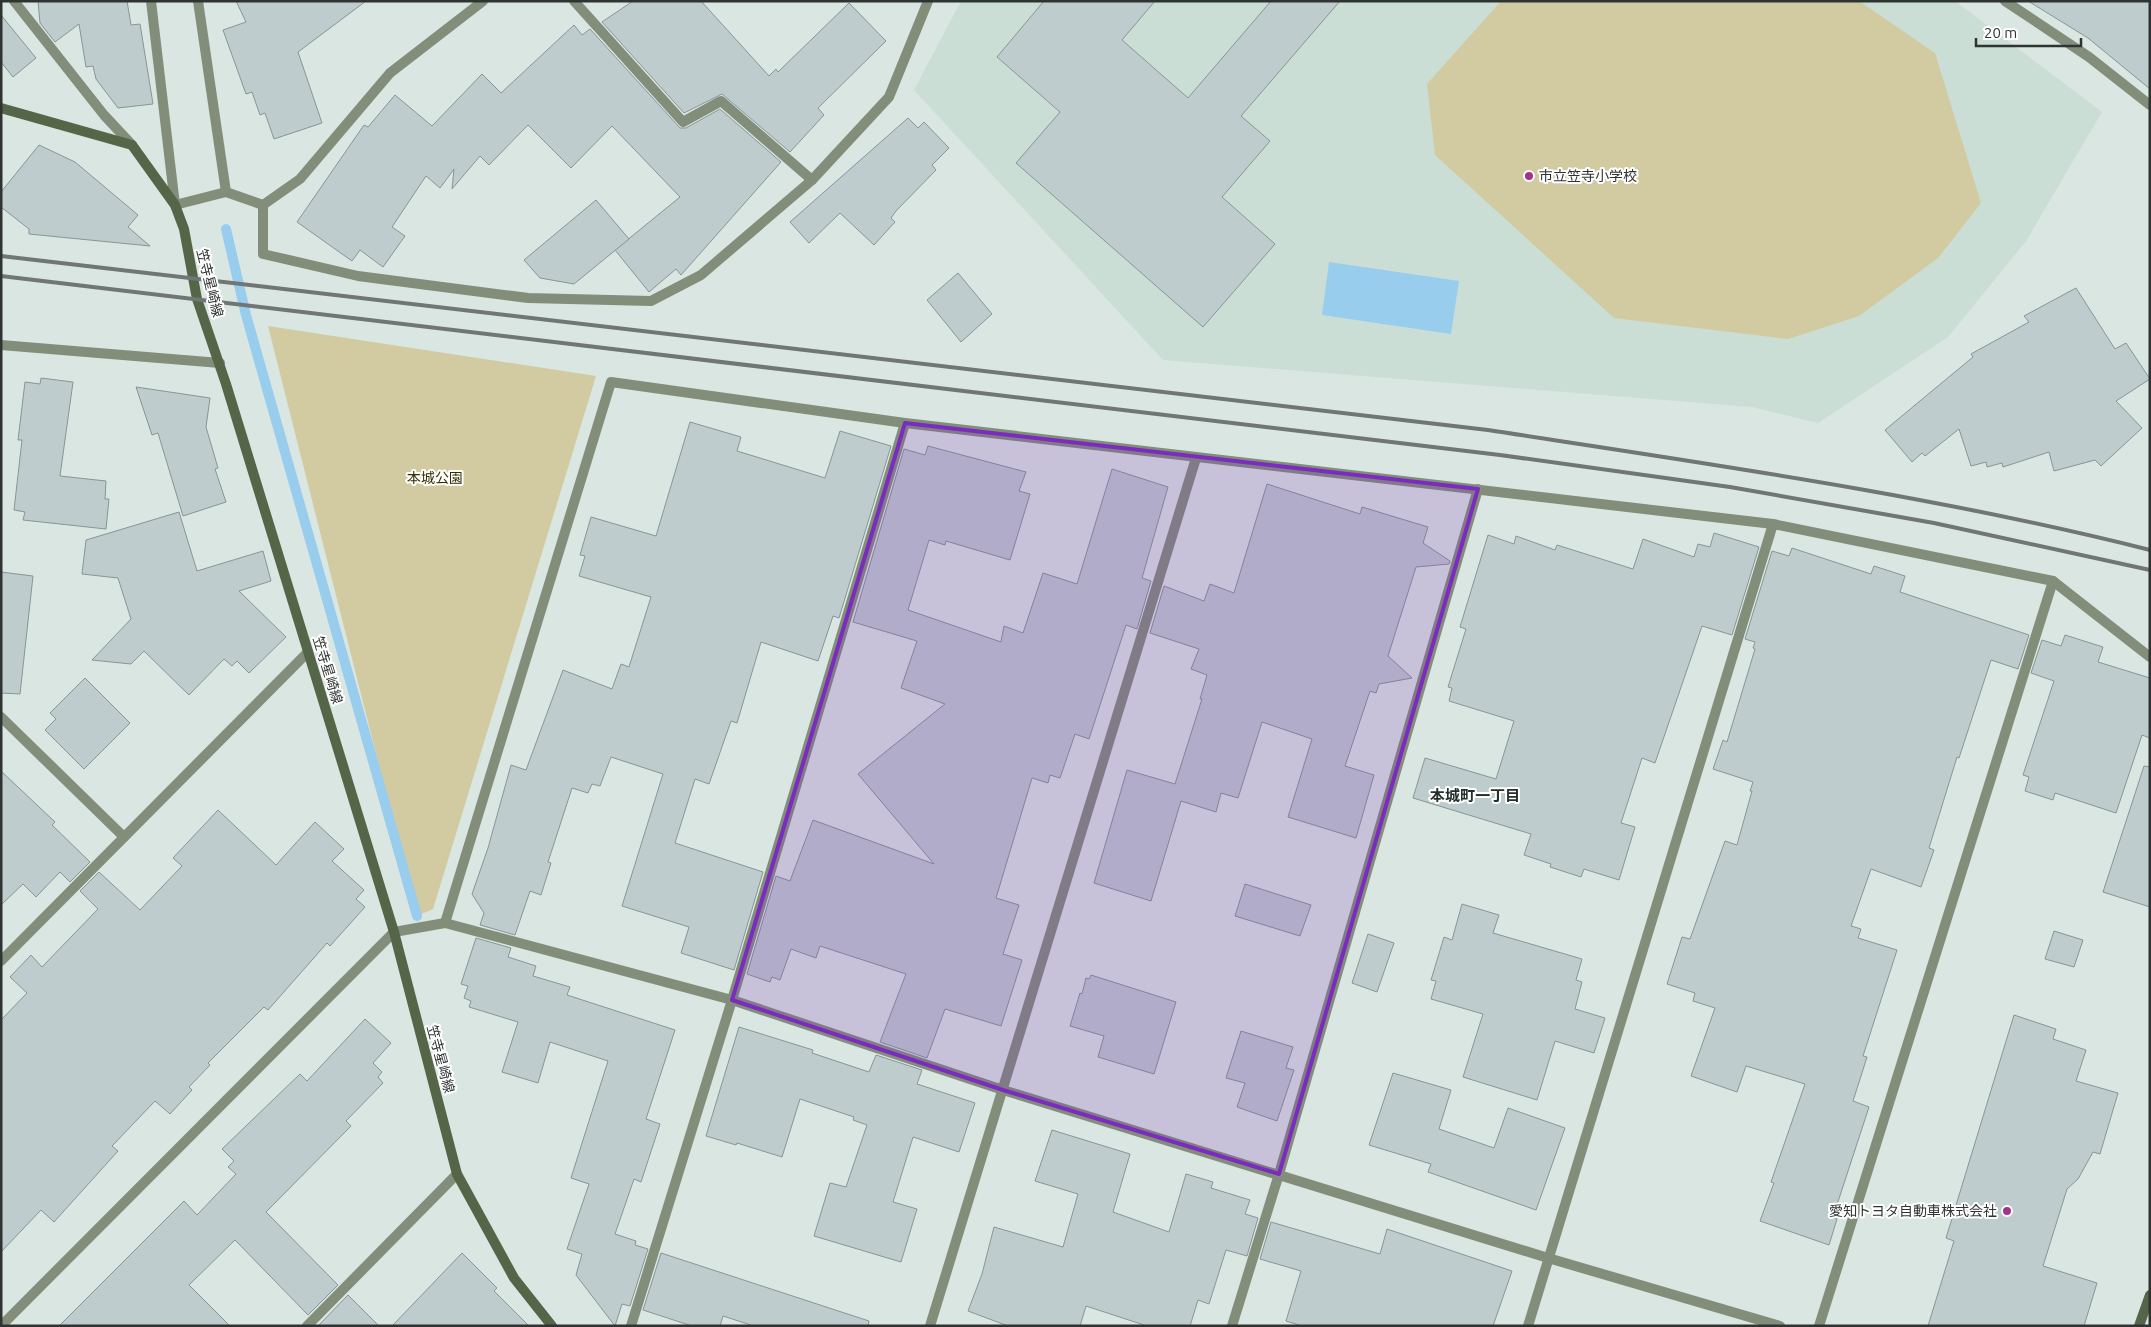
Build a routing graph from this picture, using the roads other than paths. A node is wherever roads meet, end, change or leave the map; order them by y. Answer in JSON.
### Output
{"nodes":[{"id":1,"x":14,"y":1,"type":"edge"},
{"id":2,"x":151,"y":1,"type":"edge"},
{"id":3,"x":198,"y":1,"type":"edge"},
{"id":4,"x":483,"y":1,"type":"edge"},
{"id":5,"x":574,"y":1,"type":"edge"},
{"id":6,"x":928,"y":1,"type":"edge"},
{"id":7,"x":2005,"y":1,"type":"edge"},
{"id":8,"x":2150,"y":105,"type":"edge"},
{"id":9,"x":1,"y":108,"type":"edge"},
{"id":10,"x":132,"y":145,"type":"junction"},
{"id":11,"x":812,"y":180,"type":"junction"},
{"id":12,"x":226,"y":192,"type":"junction"},
{"id":13,"x":263,"y":204,"type":"junction"},
{"id":14,"x":176,"y":205,"type":"junction"},
{"id":15,"x":1,"y":345,"type":"edge"},
{"id":16,"x":220,"y":363,"type":"junction"},
{"id":17,"x":905,"y":423,"type":"junction"},
{"id":18,"x":1196,"y":458,"type":"junction"},
{"id":19,"x":1478,"y":489,"type":"junction"},
{"id":20,"x":1773,"y":524,"type":"junction"},
{"id":21,"x":2053,"y":581,"type":"junction"},
{"id":22,"x":308,"y":652,"type":"junction"},
{"id":23,"x":2150,"y":656,"type":"edge"},
{"id":24,"x":1,"y":717,"type":"edge"},
{"id":25,"x":124,"y":837,"type":"junction"},
{"id":26,"x":445,"y":923,"type":"junction"},
{"id":27,"x":394,"y":932,"type":"junction"},
{"id":28,"x":1,"y":961,"type":"edge"},
{"id":29,"x":732,"y":1000,"type":"junction"},
{"id":30,"x":1002,"y":1090,"type":"junction"},
{"id":31,"x":457,"y":1174,"type":"junction"},
{"id":32,"x":1279,"y":1174,"type":"junction"},
{"id":33,"x":1548,"y":1258,"type":"junction"},
{"id":34,"x":2150,"y":1294,"type":"edge"},
{"id":35,"x":1,"y":1326,"type":"edge"},
{"id":36,"x":307,"y":1326,"type":"edge"},
{"id":37,"x":552,"y":1326,"type":"edge"},
{"id":38,"x":631,"y":1326,"type":"edge"},
{"id":39,"x":930,"y":1326,"type":"edge"},
{"id":40,"x":1232,"y":1326,"type":"edge"},
{"id":41,"x":1528,"y":1326,"type":"edge"},
{"id":42,"x":1780,"y":1326,"type":"edge"},
{"id":43,"x":1819,"y":1326,"type":"edge"},
{"id":44,"x":2140,"y":1326,"type":"edge"}],
"edges":[{"from":1,"to":10,"type":"street"},
{"from":2,"to":14,"type":"street"},
{"from":3,"to":12,"type":"street"},
{"from":4,"to":13,"type":"street"},
{"from":5,"to":11,"type":"street"},
{"from":6,"to":11,"type":"street"},
{"from":7,"to":8,"type":"street"},
{"from":9,"to":10,"type":"main road"},
{"from":10,"to":14,"type":"main road","name":"笠寺星崎線"},
{"from":11,"to":13,"type":"street"},
{"from":12,"to":13,"type":"street"},
{"from":12,"to":14,"type":"street"},
{"from":14,"to":16,"type":"main road","name":"笠寺星崎線"},
{"from":15,"to":16,"type":"street"},
{"from":16,"to":22,"type":"main road","name":"笠寺星崎線"},
{"from":17,"to":18,"type":"street"},
{"from":17,"to":26,"type":"street"},
{"from":17,"to":29,"type":"street"},
{"from":18,"to":19,"type":"street"},
{"from":18,"to":30,"type":"street"},
{"from":19,"to":20,"type":"street"},
{"from":19,"to":32,"type":"street"},
{"from":20,"to":21,"type":"street"},
{"from":20,"to":33,"type":"street"},
{"from":21,"to":23,"type":"street"},
{"from":21,"to":43,"type":"street"},
{"from":22,"to":25,"type":"street"},
{"from":22,"to":27,"type":"main road","name":"笠寺星崎線"},
{"from":24,"to":25,"type":"street"},
{"from":25,"to":28,"type":"street"},
{"from":26,"to":27,"type":"street"},
{"from":26,"to":29,"type":"street"},
{"from":27,"to":31,"type":"main road","name":"笠寺星崎線"},
{"from":27,"to":35,"type":"street"},
{"from":29,"to":30,"type":"street"},
{"from":29,"to":38,"type":"street"},
{"from":30,"to":32,"type":"street"},
{"from":30,"to":39,"type":"street"},
{"from":31,"to":36,"type":"street"},
{"from":31,"to":37,"type":"main road","name":"笠寺星崎線"},
{"from":32,"to":33,"type":"street"},
{"from":32,"to":40,"type":"street"},
{"from":33,"to":41,"type":"street"},
{"from":33,"to":42,"type":"street"},
{"from":34,"to":44,"type":"main road"}]}
